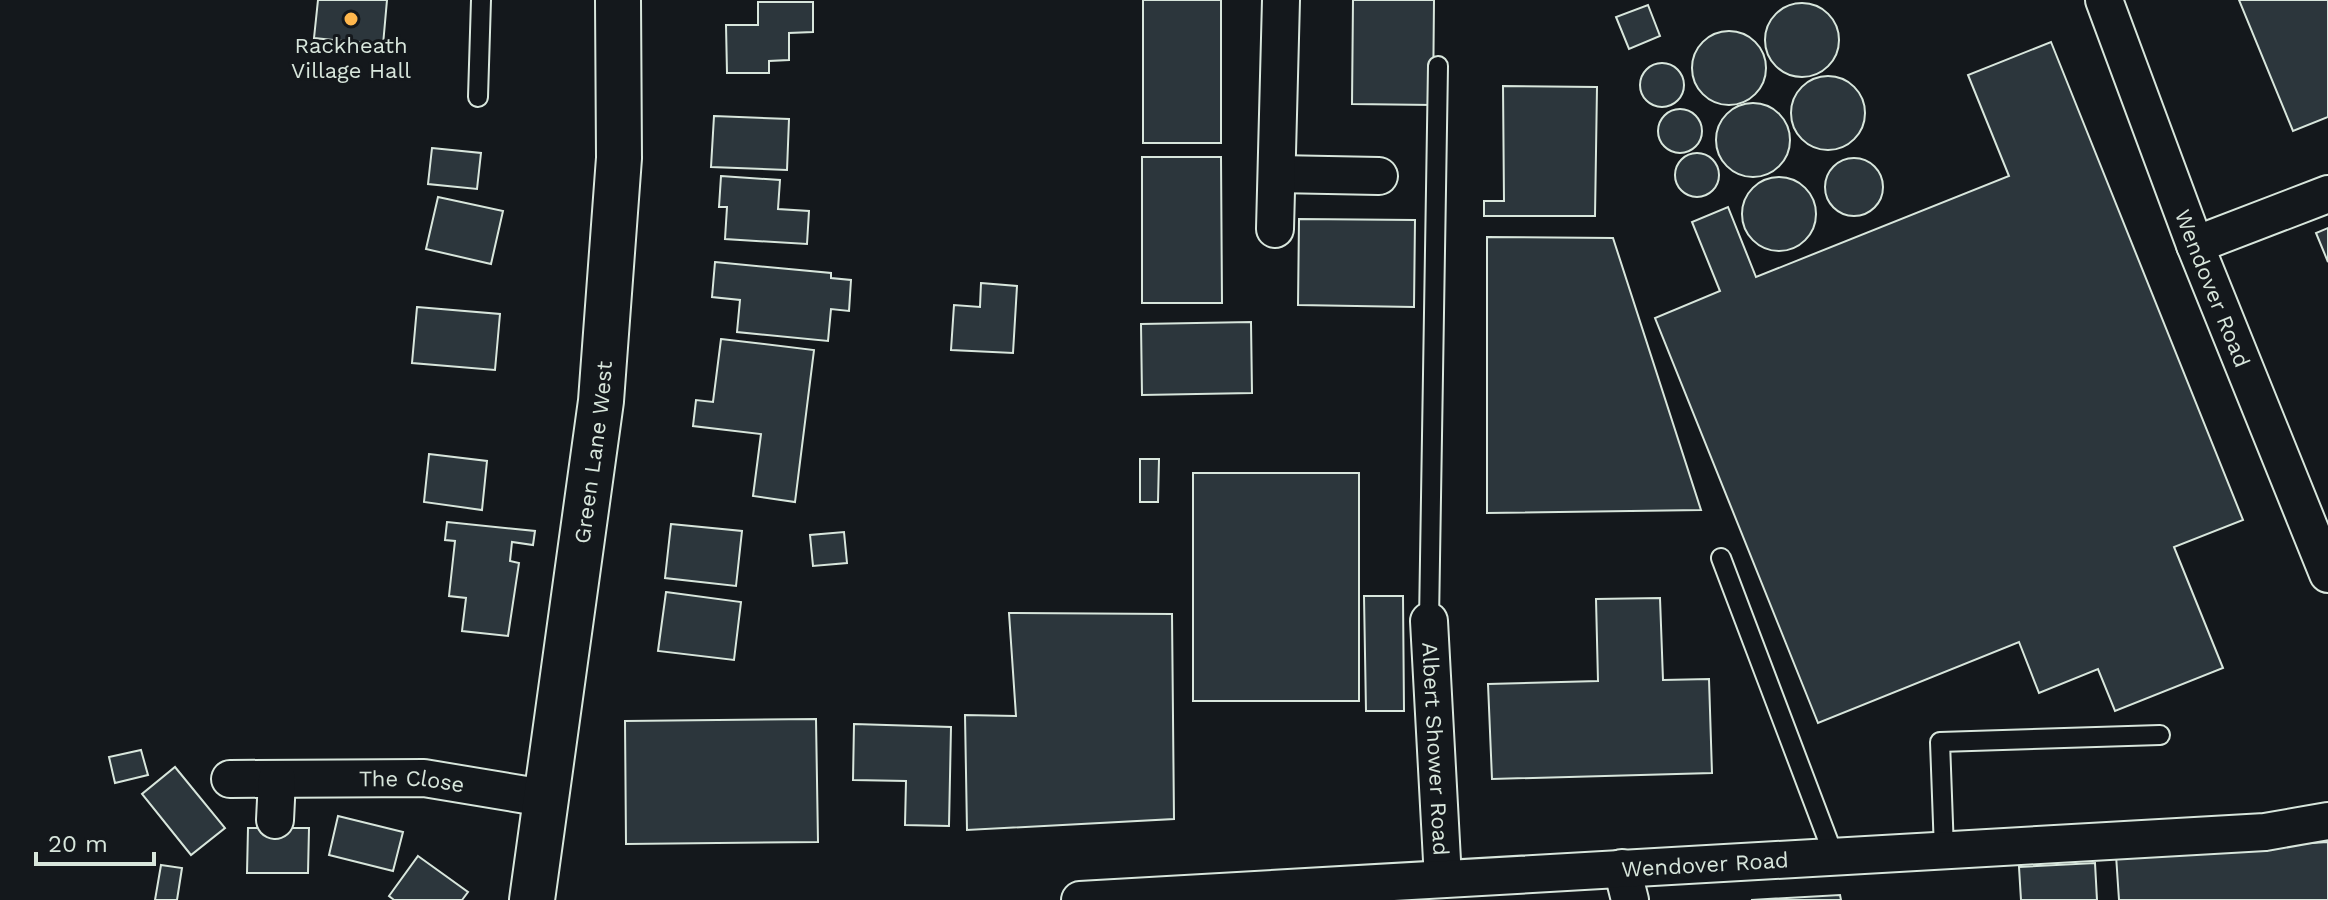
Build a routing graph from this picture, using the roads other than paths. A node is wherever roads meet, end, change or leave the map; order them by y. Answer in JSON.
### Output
{"nodes":[{"id":1,"x":481,"y":0,"type":"edge"},
{"id":2,"x":618,"y":0,"type":"edge"},
{"id":3,"x":1281,"y":0,"type":"edge"},
{"id":4,"x":2104,"y":0,"type":"edge"},
{"id":5,"x":1438,"y":66,"type":"dead end"},
{"id":6,"x":478,"y":97,"type":"dead end"},
{"id":7,"x":1277,"y":174,"type":"junction"},
{"id":8,"x":1379,"y":176,"type":"dead end"},
{"id":9,"x":2328,"y":194,"type":"edge"},
{"id":10,"x":1275,"y":229,"type":"dead end"},
{"id":11,"x":2195,"y":245,"type":"junction"},
{"id":12,"x":1721,"y":558,"type":"dead end"},
{"id":13,"x":2328,"y":574,"type":"edge"},
{"id":14,"x":1429,"y":621,"type":"joint"},
{"id":15,"x":2160,"y":735,"type":"dead end"},
{"id":16,"x":230,"y":779,"type":"dead end"},
{"id":17,"x":277,"y":779,"type":"junction"},
{"id":18,"x":544,"y":798,"type":"junction"},
{"id":19,"x":275,"y":820,"type":"dead end"},
{"id":20,"x":2328,"y":821,"type":"edge"},
{"id":21,"x":1944,"y":850,"type":"junction"},
{"id":22,"x":1834,"y":856,"type":"junction"},
{"id":23,"x":1443,"y":879,"type":"junction"},
{"id":24,"x":1626,"y":884,"type":"edge"},
{"id":25,"x":1279,"y":894,"type":"edge"},
{"id":26,"x":532,"y":900,"type":"edge"},
{"id":27,"x":1080,"y":900,"type":"edge"}],
"edges":[{"from":1,"to":6,"type":"lane"},
{"from":2,"to":18,"type":"street","name":"Green Lane West"},
{"from":3,"to":7,"type":"street"},
{"from":4,"to":11,"type":"street","name":"Wendover Road"},
{"from":5,"to":14,"type":"lane"},
{"from":7,"to":8,"type":"street"},
{"from":7,"to":10,"type":"street"},
{"from":9,"to":11,"type":"street"},
{"from":11,"to":13,"type":"street","name":"Wendover Road"},
{"from":12,"to":22,"type":"lane"},
{"from":14,"to":23,"type":"street","name":"Albert Shower Road"},
{"from":15,"to":21,"type":"lane"},
{"from":16,"to":17,"type":"street","name":"The Close"},
{"from":17,"to":18,"type":"street","name":"The Close"},
{"from":17,"to":19,"type":"street"},
{"from":18,"to":26,"type":"street","name":"Green Lane West"},
{"from":20,"to":21,"type":"street","name":"Wendover Road"},
{"from":21,"to":22,"type":"street","name":"Wendover Road"},
{"from":22,"to":24,"type":"street","name":"Wendover Road"},
{"from":23,"to":24,"type":"street","name":"Wendover Road"},
{"from":23,"to":25,"type":"street","name":"Wendover Road"},
{"from":25,"to":27,"type":"street","name":"Wendover Road"}]}
